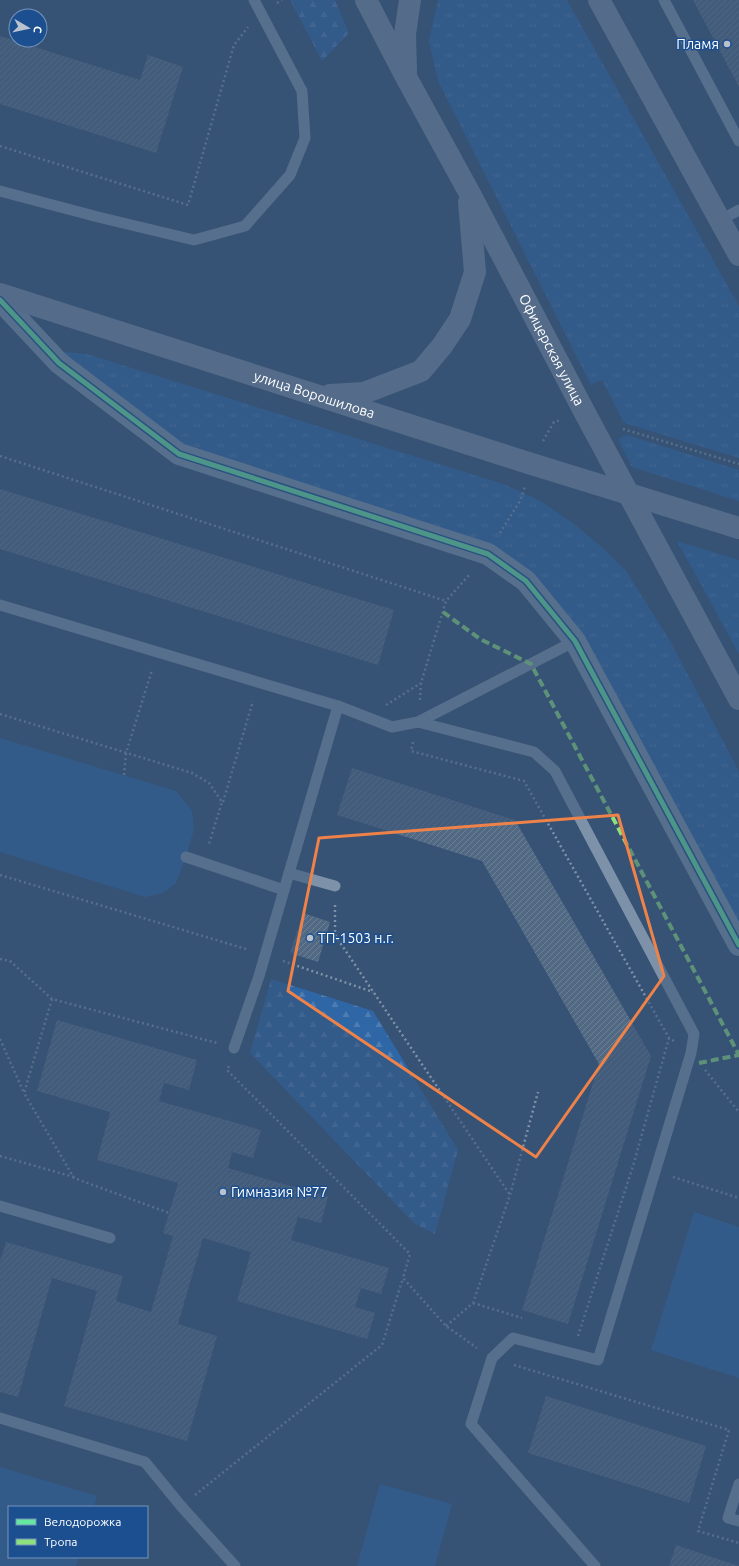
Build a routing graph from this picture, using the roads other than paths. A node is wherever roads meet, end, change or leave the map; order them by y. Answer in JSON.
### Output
{"nodes":[{"id":1,"x":254,"y":0,"type":"edge"},
{"id":2,"x":366,"y":0,"type":"edge"},
{"id":3,"x":410,"y":0,"type":"edge"},
{"id":4,"x":664,"y":0,"type":"edge"},
{"id":5,"x":600,"y":5,"type":"edge"},
{"id":6,"x":406,"y":77,"type":"junction"},
{"id":7,"x":739,"y":141,"type":"edge"},
{"id":8,"x":0,"y":191,"type":"edge"},
{"id":9,"x":469,"y":192,"type":"junction"},
{"id":10,"x":739,"y":210,"type":"edge"},
{"id":11,"x":720,"y":220,"type":"junction"},
{"id":12,"x":739,"y":255,"type":"edge"},
{"id":13,"x":0,"y":294,"type":"edge"},
{"id":14,"x":0,"y":300,"type":"edge"},
{"id":15,"x":315,"y":396,"type":"junction"},
{"id":16,"x":628,"y":493,"type":"junction"},
{"id":17,"x":739,"y":528,"type":"edge"},
{"id":18,"x":0,"y":605,"type":"edge"},
{"id":19,"x":575,"y":641,"type":"junction"},
{"id":20,"x":739,"y":699,"type":"edge"},
{"id":21,"x":338,"y":706,"type":"junction"},
{"id":22,"x":418,"y":722,"type":"junction"},
{"id":23,"x":186,"y":857,"type":"dead end"},
{"id":24,"x":289,"y":873,"type":"junction"},
{"id":25,"x":335,"y":886,"type":"road end"},
{"id":26,"x":284,"y":890,"type":"junction"},
{"id":27,"x":739,"y":945,"type":"edge"},
{"id":28,"x":234,"y":1048,"type":"road end"},
{"id":29,"x":0,"y":1206,"type":"edge"},
{"id":30,"x":110,"y":1238,"type":"dead end"},
{"id":31,"x":0,"y":1418,"type":"edge"},
{"id":32,"x":739,"y":1484,"type":"edge"},
{"id":33,"x":739,"y":1521,"type":"edge"},
{"id":34,"x":235,"y":1566,"type":"edge"},
{"id":35,"x":594,"y":1566,"type":"edge"}],
"edges":[{"from":1,"to":8,"type":"lane"},
{"from":2,"to":6,"type":"main road","name":"Офицерская улица"},
{"from":3,"to":6,"type":"main road"},
{"from":4,"to":7,"type":"lane"},
{"from":5,"to":11,"type":"main road"},
{"from":6,"to":9,"type":"main road","name":"Офицерская улица"},
{"from":9,"to":15,"type":"main road"},
{"from":9,"to":16,"type":"main road","name":"Офицерская улица"},
{"from":10,"to":11,"type":"lane"},
{"from":11,"to":12,"type":"main road"},
{"from":13,"to":15,"type":"main road","name":"улица Ворошилова"},
{"from":14,"to":19,"type":"street"},
{"from":15,"to":16,"type":"main road","name":"улица Ворошилова"},
{"from":16,"to":17,"type":"main road","name":"улица Ворошилова"},
{"from":16,"to":20,"type":"main road","name":"Офицерская улица"},
{"from":18,"to":21,"type":"lane"},
{"from":19,"to":22,"type":"lane"},
{"from":19,"to":27,"type":"street"},
{"from":21,"to":22,"type":"lane"},
{"from":21,"to":24,"type":"lane"},
{"from":22,"to":35,"type":"lane"},
{"from":23,"to":26,"type":"lane"},
{"from":24,"to":25,"type":"lane"},
{"from":24,"to":26,"type":"lane"},
{"from":26,"to":28,"type":"lane"},
{"from":29,"to":30,"type":"lane"},
{"from":31,"to":34,"type":"lane"},
{"from":32,"to":33,"type":"lane"}]}
